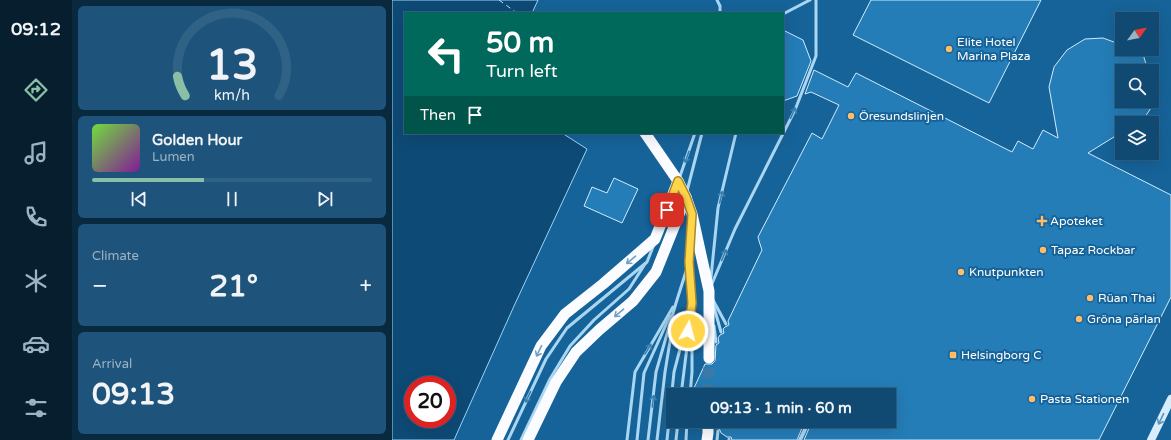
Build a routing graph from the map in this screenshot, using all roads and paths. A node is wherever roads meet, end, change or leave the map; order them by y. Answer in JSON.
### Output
{"nodes":[{"id":1,"x":718,"y":0,"type":"edge"},
{"id":2,"x":810,"y":0,"type":"edge"},
{"id":3,"x":816,"y":0,"type":"edge"},
{"id":4,"x":720,"y":12,"type":"edge"},
{"id":5,"x":784,"y":13,"type":"edge"},
{"id":6,"x":784,"y":132,"type":"edge"},
{"id":7,"x":646,"y":134,"type":"edge"},
{"id":8,"x":695,"y":134,"type":"edge"},
{"id":9,"x":702,"y":134,"type":"edge"},
{"id":10,"x":736,"y":134,"type":"edge"},
{"id":11,"x":783,"y":134,"type":"edge"},
{"id":12,"x":678,"y":181,"type":"junction"},
{"id":13,"x":686,"y":197,"type":"junction"},
{"id":14,"x":692,"y":214,"type":"junction"},
{"id":15,"x":655,"y":240,"type":"junction"},
{"id":16,"x":647,"y":262,"type":"junction"},
{"id":17,"x":689,"y":262,"type":"junction"},
{"id":18,"x":709,"y":291,"type":"junction"},
{"id":19,"x":676,"y":303,"type":"junction"},
{"id":20,"x":692,"y":303,"type":"junction"},
{"id":21,"x":726,"y":324,"type":"dead end"},
{"id":22,"x":722,"y":332,"type":"dead end"},
{"id":23,"x":716,"y":342,"type":"dead end"},
{"id":24,"x":709,"y":358,"type":"tunnel mouth"},
{"id":25,"x":682,"y":388,"type":"edge"},
{"id":26,"x":691,"y":388,"type":"edge"},
{"id":27,"x":1171,"y":399,"type":"edge"},
{"id":28,"x":677,"y":428,"type":"edge"},
{"id":29,"x":687,"y":428,"type":"edge"},
{"id":30,"x":708,"y":428,"type":"edge"},
{"id":31,"x":806,"y":428,"type":"edge"},
{"id":32,"x":718,"y":431,"type":"dead end"},
{"id":33,"x":497,"y":440,"type":"edge"},
{"id":34,"x":508,"y":440,"type":"edge"},
{"id":35,"x":521,"y":440,"type":"edge"},
{"id":36,"x":528,"y":440,"type":"edge"},
{"id":37,"x":628,"y":440,"type":"edge"},
{"id":38,"x":637,"y":440,"type":"edge"},
{"id":39,"x":648,"y":440,"type":"edge"},
{"id":40,"x":657,"y":440,"type":"edge"},
{"id":41,"x":667,"y":440,"type":"edge"},
{"id":42,"x":676,"y":440,"type":"edge"},
{"id":43,"x":686,"y":440,"type":"edge"},
{"id":44,"x":707,"y":440,"type":"edge"},
{"id":45,"x":717,"y":440,"type":"edge"},
{"id":46,"x":800,"y":440,"type":"edge"},
{"id":47,"x":1151,"y":440,"type":"edge"}],
"edges":[{"from":1,"to":4,"type":"lane"},
{"from":2,"to":5,"type":"lane"},
{"from":6,"to":3,"type":"lane","one_way":true},
{"from":7,"to":12,"type":"highway"},
{"from":8,"to":12,"type":"lane","one_way":true},
{"from":9,"to":13,"type":"lane"},
{"from":18,"to":10,"type":"lane","one_way":true},
{"from":18,"to":11,"type":"lane","one_way":true},
{"from":12,"to":13,"type":"highway"},
{"from":12,"to":15,"type":"highway"},
{"from":13,"to":14,"type":"highway"},
{"from":13,"to":36,"type":"highway","one_way":true},
{"from":14,"to":17,"type":"lane"},
{"from":14,"to":18,"type":"highway"},
{"from":15,"to":16,"type":"lane"},
{"from":15,"to":33,"type":"highway","one_way":true},
{"from":16,"to":34,"type":"lane","one_way":true},
{"from":16,"to":35,"type":"lane"},
{"from":17,"to":19,"type":"lane"},
{"from":17,"to":20,"type":"lane"},
{"from":18,"to":21,"type":"lane"},
{"from":18,"to":22,"type":"lane"},
{"from":18,"to":23,"type":"lane"},
{"from":18,"to":24,"type":"highway"},
{"from":37,"to":19,"type":"lane","one_way":true},
{"from":19,"to":38,"type":"lane"},
{"from":39,"to":19,"type":"lane","one_way":true},
{"from":19,"to":40,"type":"lane"},
{"from":20,"to":25,"type":"lane"},
{"from":20,"to":26,"type":"lane"},
{"from":20,"to":41,"type":"lane"},
{"from":27,"to":47,"type":"main road","one_way":true},
{"from":28,"to":42,"type":"lane"},
{"from":29,"to":43,"type":"lane"},
{"from":30,"to":44,"type":"highway"},
{"from":31,"to":46,"type":"street"},
{"from":32,"to":45,"type":"lane"}]}
